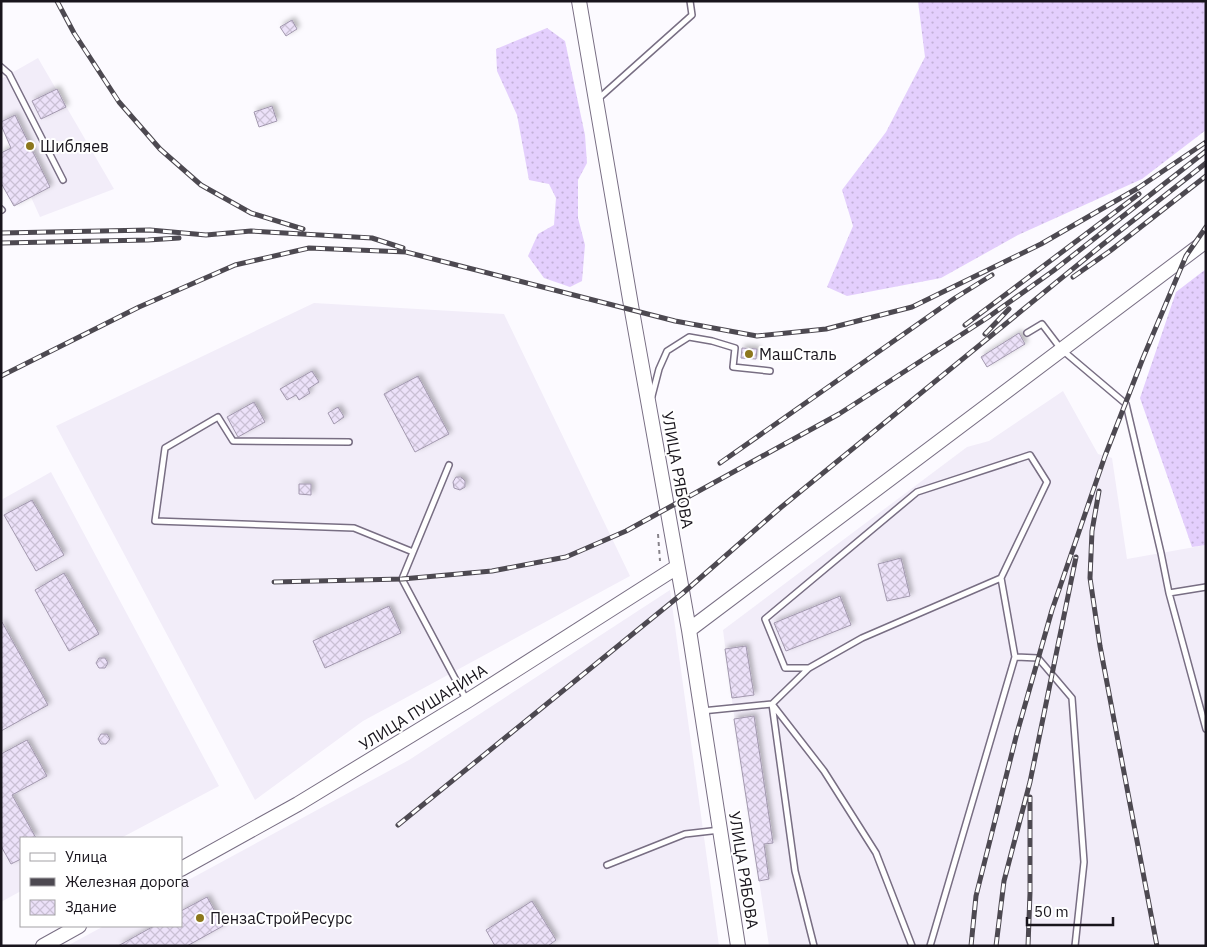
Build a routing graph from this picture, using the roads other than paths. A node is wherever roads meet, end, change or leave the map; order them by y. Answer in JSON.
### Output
{"nodes":[{"id":1,"x":579,"y":1,"type":"edge"},
{"id":2,"x":690,"y":1,"type":"edge"},
{"id":3,"x":1,"y":67,"type":"edge"},
{"id":4,"x":596,"y":101,"type":"junction"},
{"id":5,"x":63,"y":180,"type":"dead end"},
{"id":6,"x":1206,"y":241,"type":"edge"},
{"id":7,"x":1027,"y":333,"type":"dead end"},
{"id":8,"x":1061,"y":349,"type":"junction"},
{"id":9,"x":770,"y":371,"type":"dead end"},
{"id":10,"x":649,"y":406,"type":"junction"},
{"id":11,"x":348,"y":442,"type":"dead end"},
{"id":12,"x":449,"y":466,"type":"dead end"},
{"id":13,"x":413,"y":552,"type":"junction"},
{"id":14,"x":677,"y":567,"type":"junction"},
{"id":15,"x":1001,"y":578,"type":"junction"},
{"id":16,"x":1206,"y":587,"type":"edge"},
{"id":17,"x":1169,"y":593,"type":"junction"},
{"id":18,"x":689,"y":630,"type":"junction"},
{"id":19,"x":1015,"y":657,"type":"junction"},
{"id":20,"x":810,"y":668,"type":"junction"},
{"id":21,"x":467,"y":702,"type":"junction"},
{"id":22,"x":772,"y":704,"type":"junction"},
{"id":23,"x":702,"y":711,"type":"junction"},
{"id":24,"x":1206,"y":729,"type":"edge"},
{"id":25,"x":720,"y":830,"type":"junction"},
{"id":26,"x":607,"y":865,"type":"dead end"},
{"id":27,"x":182,"y":868,"type":"edge"},
{"id":28,"x":77,"y":927,"type":"edge"},
{"id":29,"x":43,"y":946,"type":"edge"},
{"id":30,"x":738,"y":946,"type":"edge"},
{"id":31,"x":814,"y":946,"type":"edge"},
{"id":32,"x":912,"y":946,"type":"edge"},
{"id":33,"x":930,"y":946,"type":"edge"},
{"id":34,"x":1075,"y":946,"type":"edge"}],
"edges":[{"from":1,"to":4,"type":"street","name":"УЛИЦА РЯБОВА"},
{"from":2,"to":4,"type":"lane"},
{"from":3,"to":5,"type":"lane"},
{"from":4,"to":10,"type":"street","name":"УЛИЦА РЯБОВА"},
{"from":6,"to":8,"type":"street"},
{"from":7,"to":8,"type":"lane"},
{"from":8,"to":17,"type":"lane"},
{"from":8,"to":18,"type":"street"},
{"from":9,"to":10,"type":"lane"},
{"from":10,"to":14,"type":"street","name":"УЛИЦА РЯБОВА"},
{"from":11,"to":13,"type":"lane"},
{"from":12,"to":13,"type":"lane"},
{"from":13,"to":21,"type":"lane"},
{"from":14,"to":18,"type":"street","name":"УЛИЦА РЯБОВА"},
{"from":14,"to":21,"type":"street","name":"УЛИЦА ПУШАНИНА"},
{"from":15,"to":19,"type":"lane"},
{"from":15,"to":20,"type":"lane"},
{"from":15,"to":20,"type":"lane"},
{"from":16,"to":17,"type":"lane"},
{"from":17,"to":24,"type":"lane"},
{"from":18,"to":23,"type":"street","name":"УЛИЦА РЯБОВА"},
{"from":19,"to":33,"type":"lane"},
{"from":19,"to":34,"type":"lane"},
{"from":20,"to":22,"type":"lane"},
{"from":21,"to":27,"type":"street","name":"УЛИЦА ПУШАНИНА"},
{"from":22,"to":23,"type":"lane"},
{"from":22,"to":31,"type":"lane"},
{"from":22,"to":32,"type":"lane"},
{"from":23,"to":25,"type":"street","name":"УЛИЦА РЯБОВА"},
{"from":25,"to":26,"type":"lane"},
{"from":25,"to":30,"type":"street","name":"УЛИЦА РЯБОВА"},
{"from":28,"to":29,"type":"street"}]}
